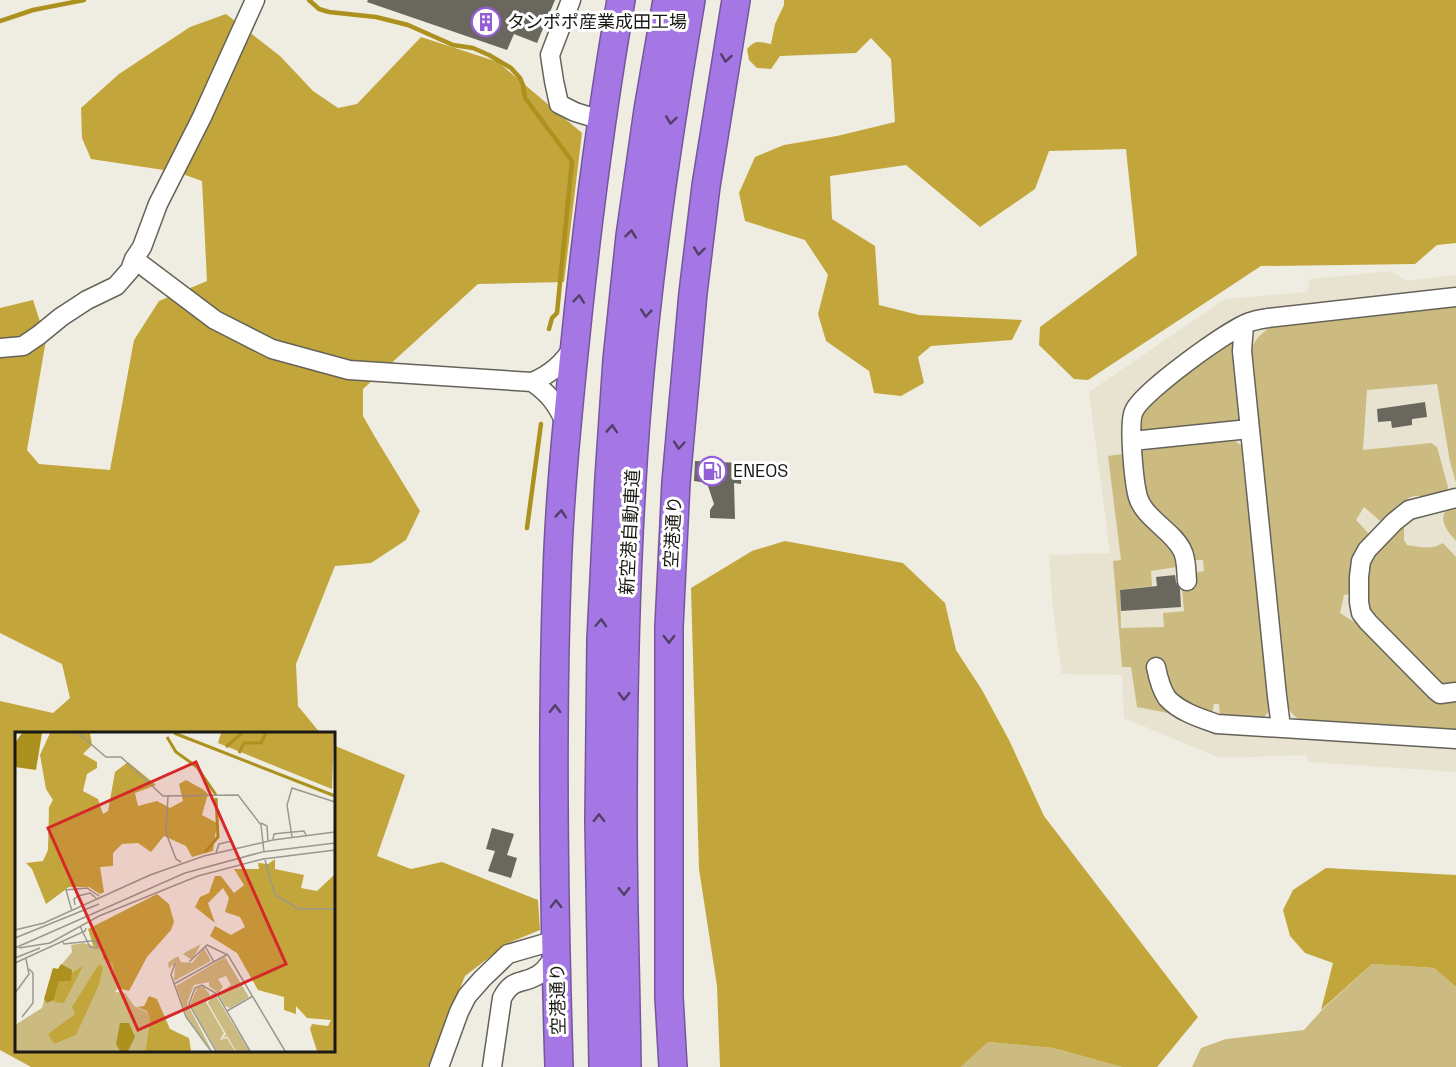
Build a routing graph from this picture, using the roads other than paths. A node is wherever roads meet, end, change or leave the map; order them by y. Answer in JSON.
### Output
{"nodes":[{"id":1,"x":255,"y":0,"type":"edge"},
{"id":2,"x":570,"y":0,"type":"edge"},
{"id":3,"x":621,"y":0,"type":"edge"},
{"id":4,"x":667,"y":0,"type":"edge"},
{"id":5,"x":691,"y":0,"type":"edge"},
{"id":6,"x":736,"y":0,"type":"edge"},
{"id":7,"x":601,"y":120,"type":"junction"},
{"id":8,"x":134,"y":259,"type":"junction"},
{"id":9,"x":1456,"y":297,"type":"edge"},
{"id":10,"x":1244,"y":325,"type":"junction"},
{"id":11,"x":575,"y":344,"type":"junction"},
{"id":12,"x":0,"y":348,"type":"edge"},
{"id":13,"x":532,"y":382,"type":"junction"},
{"id":14,"x":567,"y":426,"type":"junction"},
{"id":15,"x":1250,"y":429,"type":"junction"},
{"id":16,"x":1132,"y":441,"type":"junction"},
{"id":17,"x":1456,"y":498,"type":"edge"},
{"id":18,"x":1187,"y":581,"type":"dead end"},
{"id":19,"x":1156,"y":667,"type":"dead end"},
{"id":20,"x":1456,"y":692,"type":"edge"},
{"id":21,"x":1281,"y":727,"type":"junction"},
{"id":22,"x":1456,"y":740,"type":"edge"},
{"id":23,"x":600,"y":919,"type":"junction"},
{"id":24,"x":552,"y":947,"type":"junction"},
{"id":25,"x":518,"y":982,"type":"junction"},
{"id":26,"x":557,"y":1009,"type":"junction"},
{"id":27,"x":439,"y":1067,"type":"edge"},
{"id":28,"x":492,"y":1067,"type":"edge"},
{"id":29,"x":559,"y":1067,"type":"edge"},
{"id":30,"x":595,"y":1067,"type":"edge"},
{"id":31,"x":603,"y":1067,"type":"edge"},
{"id":32,"x":627,"y":1067,"type":"edge"},
{"id":33,"x":674,"y":1067,"type":"edge"}],
"edges":[{"from":1,"to":8,"type":"street"},
{"from":2,"to":7,"type":"street"},
{"from":3,"to":7,"type":"highway","name":"空港通り"},
{"from":23,"to":4,"type":"highway","name":"新空港自動車道","one_way":true},
{"from":5,"to":32,"type":"highway","name":"新空港自動車道","one_way":true},
{"from":6,"to":33,"type":"highway","name":"空港通り","one_way":true},
{"from":11,"to":7,"type":"highway","name":"空港通り","one_way":true},
{"from":8,"to":12,"type":"street"},
{"from":8,"to":13,"type":"street"},
{"from":9,"to":10,"type":"street"},
{"from":10,"to":15,"type":"street"},
{"from":10,"to":16,"type":"street"},
{"from":11,"to":13,"type":"street"},
{"from":11,"to":14,"type":"highway","name":"空港通り"},
{"from":13,"to":14,"type":"street"},
{"from":24,"to":14,"type":"highway","name":"空港通り","one_way":true},
{"from":15,"to":16,"type":"street"},
{"from":15,"to":21,"type":"street"},
{"from":16,"to":18,"type":"street"},
{"from":17,"to":20,"type":"street"},
{"from":19,"to":21,"type":"street"},
{"from":21,"to":22,"type":"street"},
{"from":23,"to":30,"type":"highway"},
{"from":23,"to":31,"type":"highway","name":"新空港自動車道"},
{"from":24,"to":25,"type":"street"},
{"from":24,"to":26,"type":"highway","name":"空港通り"},
{"from":24,"to":27,"type":"street"},
{"from":25,"to":26,"type":"street"},
{"from":25,"to":28,"type":"street"},
{"from":26,"to":29,"type":"highway","name":"空港通り"}]}
